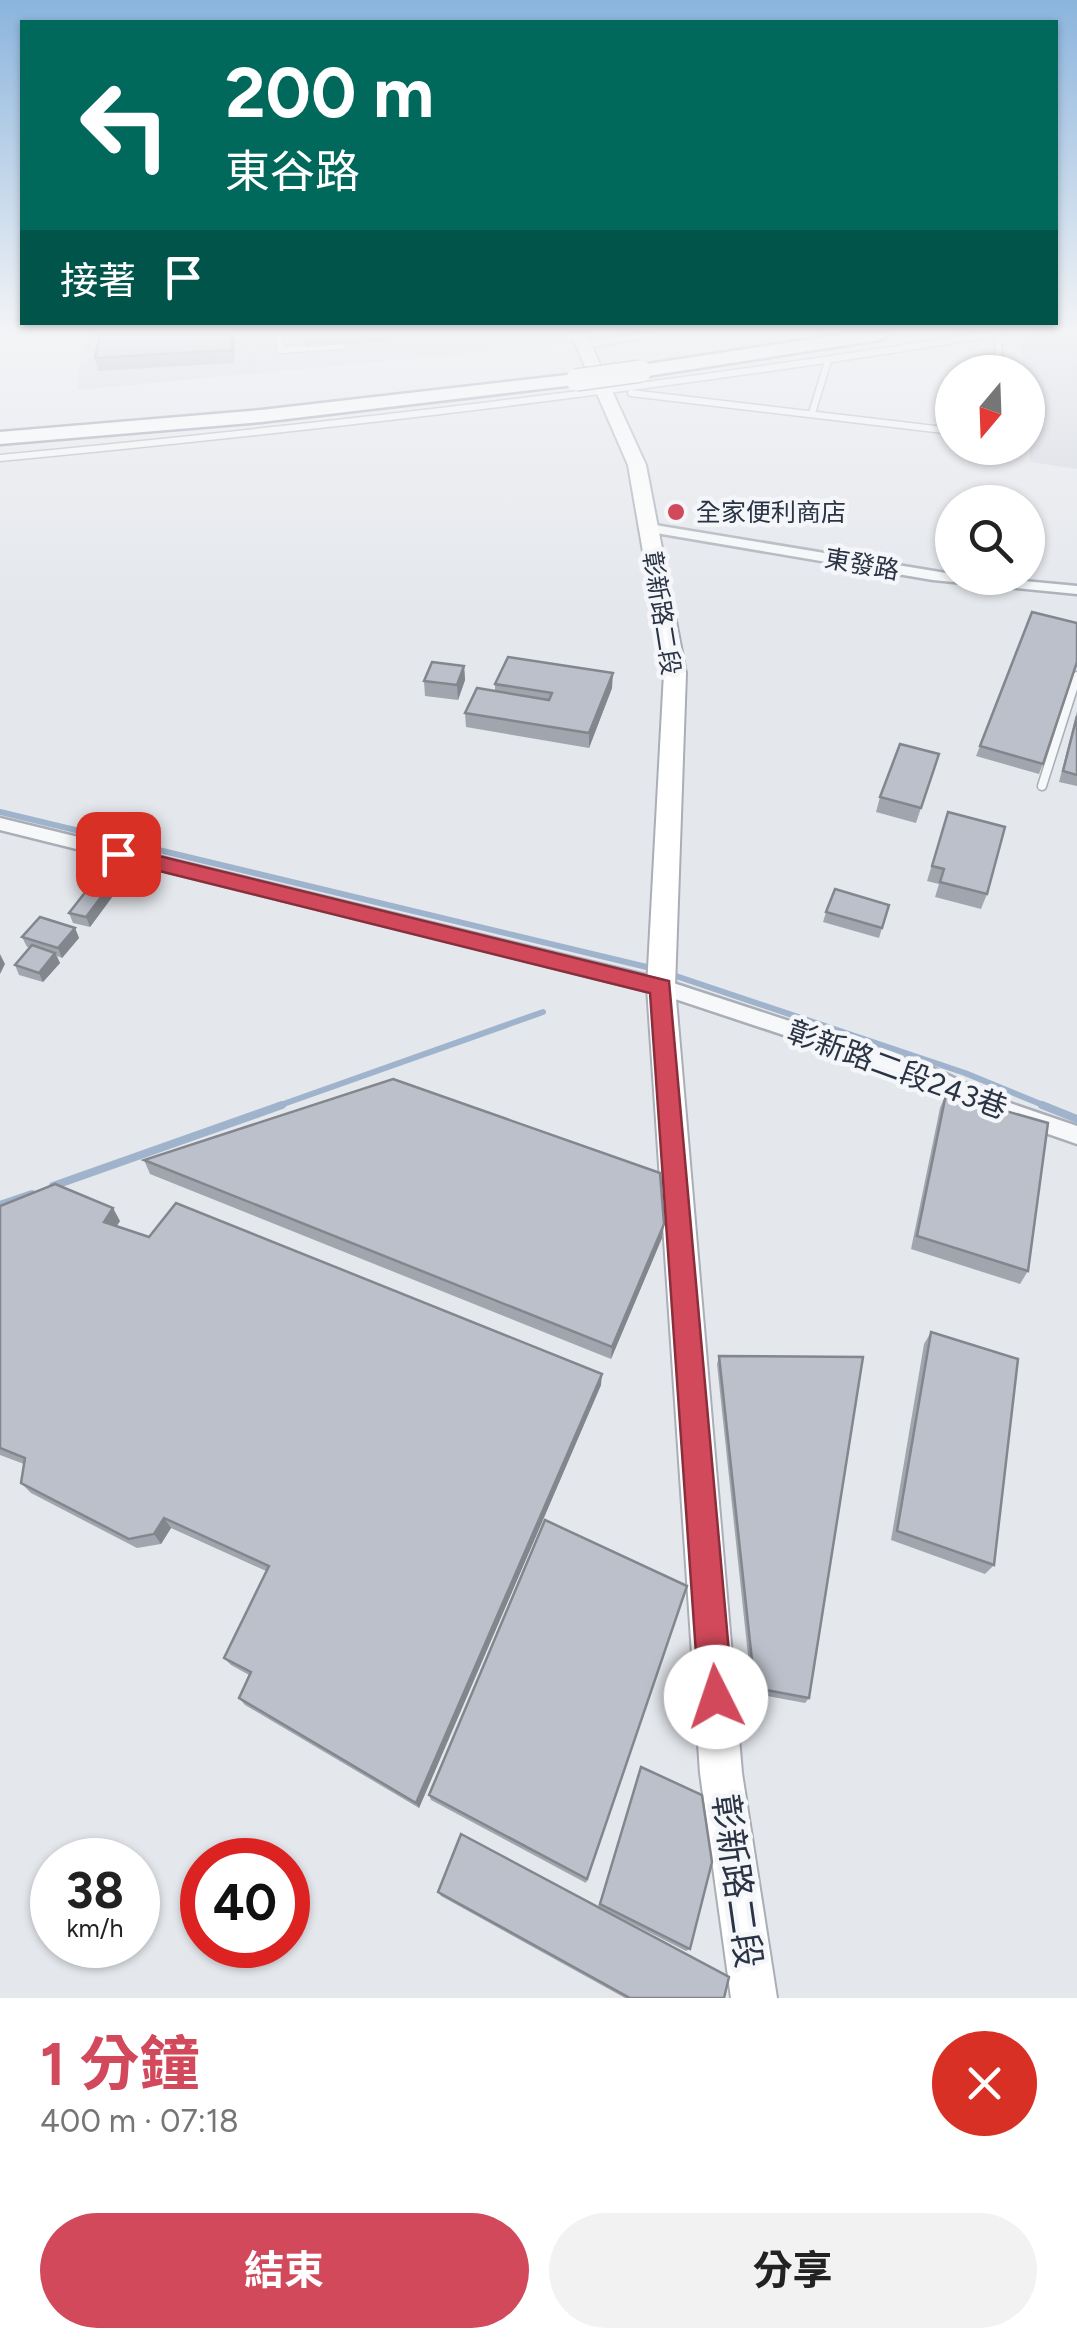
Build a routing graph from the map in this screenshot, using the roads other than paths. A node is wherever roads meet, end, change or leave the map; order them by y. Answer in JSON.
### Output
{"nodes":[{"id":1,"x":128,"y":427,"type":"edge"},
{"id":2,"x":313,"y":427,"type":"edge"},
{"id":3,"x":620,"y":427,"type":"edge"},
{"id":4,"x":0,"y":438,"type":"edge"},
{"id":5,"x":0,"y":458,"type":"edge"},
{"id":6,"x":649,"y":528,"type":"junction"},
{"id":7,"x":1077,"y":590,"type":"edge"},
{"id":8,"x":1077,"y":676,"type":"edge"},
{"id":9,"x":1042,"y":786,"type":"dead end"},
{"id":10,"x":0,"y":824,"type":"edge"},
{"id":11,"x":661,"y":977,"type":"junction"},
{"id":12,"x":1077,"y":1134,"type":"edge"},
{"id":13,"x":754,"y":1998,"type":"edge"}],
"edges":[{"from":1,"to":4,"type":"highway"},
{"from":2,"to":5,"type":"lane"},
{"from":3,"to":6,"type":"street","name":"彰新路二段"},
{"from":6,"to":7,"type":"street","name":"東發路"},
{"from":6,"to":11,"type":"street","name":"彰新路二段"},
{"from":8,"to":9,"type":"lane"},
{"from":10,"to":11,"type":"street","name":"彰新路二段243巷"},
{"from":11,"to":12,"type":"street","name":"彰新路二段243巷"},
{"from":11,"to":13,"type":"street","name":"彰新路二段"}]}
